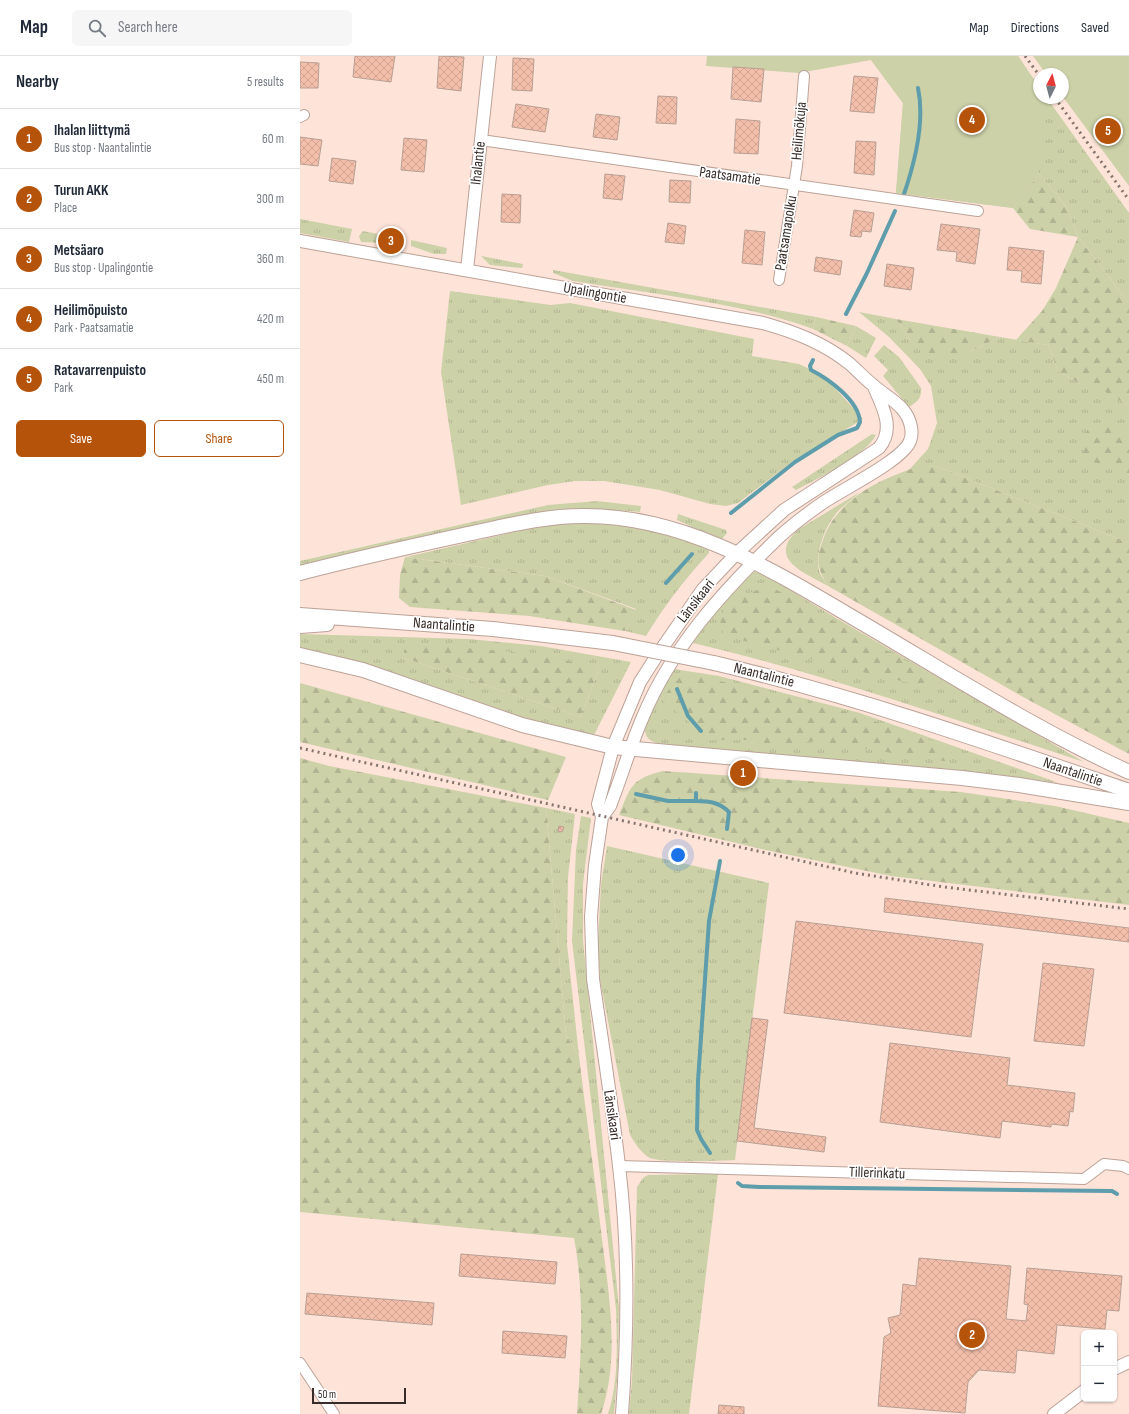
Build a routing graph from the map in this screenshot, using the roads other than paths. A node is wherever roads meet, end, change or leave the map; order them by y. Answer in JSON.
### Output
{"nodes":[{"id":1,"x":490,"y":56,"type":"edge"},
{"id":2,"x":804,"y":76,"type":"dead end"},
{"id":3,"x":481,"y":140,"type":"junction"},
{"id":4,"x":793,"y":185,"type":"junction"},
{"id":5,"x":978,"y":211,"type":"dead end"},
{"id":6,"x":300,"y":240,"type":"edge"},
{"id":7,"x":467,"y":270,"type":"junction"},
{"id":8,"x":779,"y":280,"type":"dead end"},
{"id":9,"x":873,"y":386,"type":"junction"},
{"id":10,"x":879,"y":448,"type":"joint"},
{"id":11,"x":896,"y":458,"type":"joint"},
{"id":12,"x":736,"y":554,"type":"junction"},
{"id":13,"x":754,"y":562,"type":"junction"},
{"id":14,"x":300,"y":572,"type":"edge"},
{"id":15,"x":300,"y":615,"type":"edge"},
{"id":16,"x":385,"y":621,"type":"junction"},
{"id":17,"x":300,"y":626,"type":"edge"},
{"id":18,"x":300,"y":655,"type":"edge"},
{"id":19,"x":613,"y":747,"type":"junction"},
{"id":20,"x":631,"y":749,"type":"junction"},
{"id":21,"x":1129,"y":772,"type":"edge"},
{"id":22,"x":1129,"y":791,"type":"edge"},
{"id":23,"x":1129,"y":803,"type":"edge"},
{"id":24,"x":602,"y":817,"type":"junction"},
{"id":25,"x":619,"y":1166,"type":"junction"},
{"id":26,"x":1129,"y":1169,"type":"edge"},
{"id":27,"x":1129,"y":1362,"type":"edge"},
{"id":28,"x":300,"y":1363,"type":"edge"},
{"id":29,"x":1117,"y":1368,"type":"edge"},
{"id":30,"x":1081,"y":1393,"type":"edge"},
{"id":31,"x":334,"y":1414,"type":"edge"},
{"id":32,"x":622,"y":1414,"type":"edge"},
{"id":33,"x":1054,"y":1414,"type":"edge"}],
"edges":[{"from":1,"to":3,"type":"street","name":"Ihalantie"},
{"from":2,"to":4,"type":"street","name":"Heilimökuja"},
{"from":3,"to":4,"type":"street","name":"Paatsamatie"},
{"from":3,"to":7,"type":"street","name":"Ihalantie"},
{"from":4,"to":5,"type":"street","name":"Paatsamatie"},
{"from":4,"to":8,"type":"street","name":"Paatsamapolku"},
{"from":6,"to":7,"type":"street","name":"Upalingontie"},
{"from":7,"to":9,"type":"street","name":"Upalingontie"},
{"from":9,"to":10,"type":"street","name":"Upalingontie"},
{"from":9,"to":11,"type":"street","name":"Upalingontie"},
{"from":10,"to":12,"type":"street","name":"Länsikaari"},
{"from":11,"to":13,"type":"street","name":"Länsikaari"},
{"from":12,"to":13,"type":"main road"},
{"from":12,"to":14,"type":"main road"},
{"from":12,"to":19,"type":"street","name":"Länsikaari"},
{"from":13,"to":20,"type":"street","name":"Länsikaari"},
{"from":13,"to":21,"type":"main road"},
{"from":15,"to":16,"type":"main road","name":"Naantalintie"},
{"from":16,"to":17,"type":"main road","name":"Naantalintie"},
{"from":16,"to":22,"type":"main road","name":"Naantalintie","bridge":true},
{"from":18,"to":19,"type":"main road"},
{"from":19,"to":20,"type":"main road"},
{"from":19,"to":24,"type":"street","name":"Länsikaari"},
{"from":20,"to":23,"type":"main road"},
{"from":20,"to":24,"type":"street","name":"Länsikaari"},
{"from":24,"to":25,"type":"street","name":"Länsikaari"},
{"from":25,"to":26,"type":"street","name":"Tillerinkatu"},
{"from":25,"to":32,"type":"street","name":"Länsikaari"},
{"from":27,"to":29,"type":"street"},
{"from":28,"to":31,"type":"street"},
{"from":30,"to":33,"type":"street"}]}
